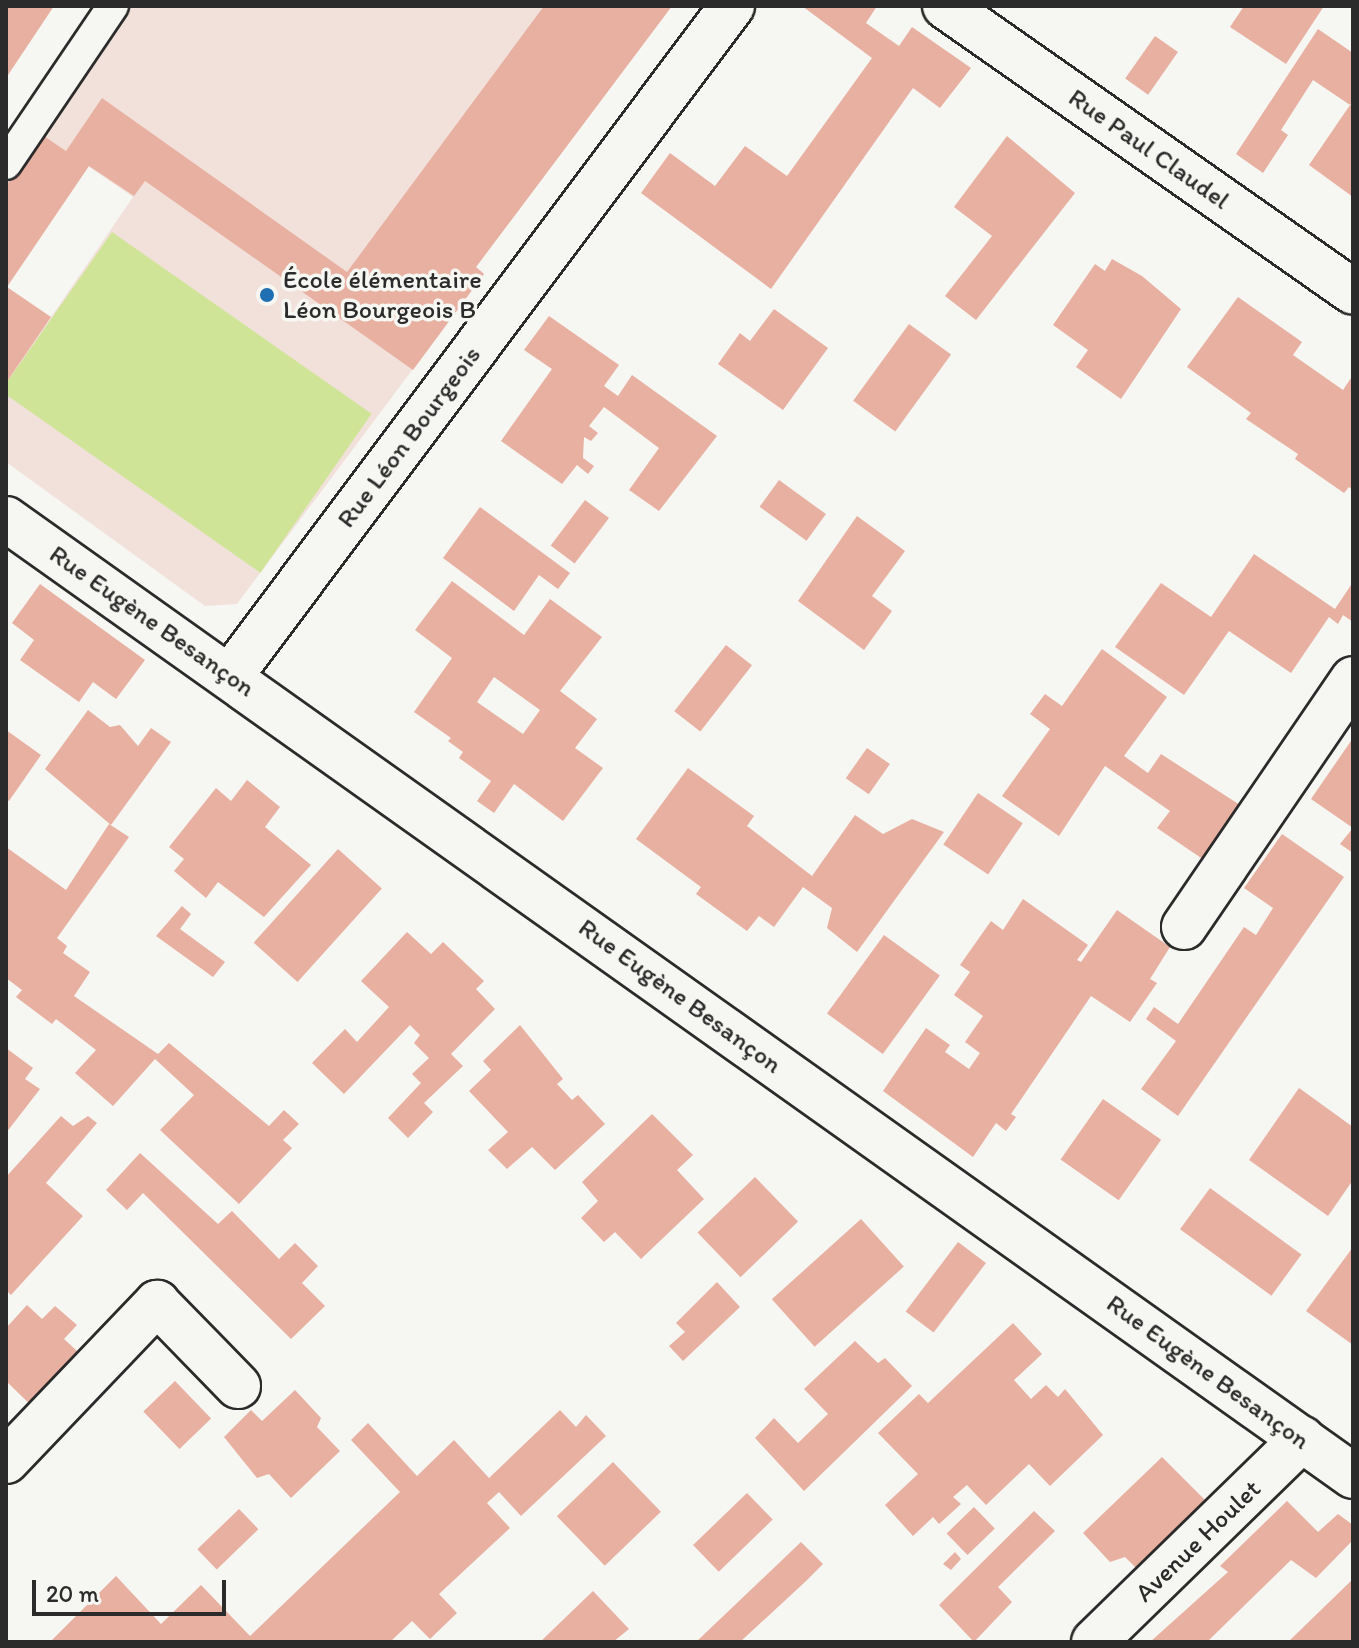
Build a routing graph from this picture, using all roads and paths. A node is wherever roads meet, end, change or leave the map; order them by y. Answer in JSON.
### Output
{"nodes":[{"id":1,"x":113,"y":6,"type":"edge"},
{"id":2,"x":732,"y":6,"type":"edge"},
{"id":3,"x":945,"y":6,"type":"edge"},
{"id":4,"x":6,"y":164,"type":"edge"},
{"id":5,"x":1353,"y":292,"type":"edge"},
{"id":6,"x":6,"y":519,"type":"edge"},
{"id":7,"x":231,"y":675,"type":"junction"},
{"id":8,"x":1353,"y":679,"type":"edge"},
{"id":9,"x":1184,"y":927,"type":"dead end"},
{"id":10,"x":238,"y":1386,"type":"dead end"},
{"id":11,"x":1302,"y":1439,"type":"junction"},
{"id":12,"x":6,"y":1461,"type":"edge"},
{"id":13,"x":1353,"y":1476,"type":"edge"},
{"id":14,"x":1094,"y":1642,"type":"edge"}],
"edges":[{"from":1,"to":4,"type":"lane"},
{"from":2,"to":7,"type":"street","name":"Rue Léon Bourgeois"},
{"from":3,"to":5,"type":"street","name":"Rue Paul Claudel"},
{"from":6,"to":7,"type":"street","name":"Rue Eugène Besançon"},
{"from":7,"to":11,"type":"street","name":"Rue Eugène Besançon"},
{"from":8,"to":9,"type":"street"},
{"from":10,"to":12,"type":"street"},
{"from":11,"to":13,"type":"street","name":"Rue Eugène Besançon"},
{"from":11,"to":14,"type":"street","name":"Avenue Houlet"}]}
